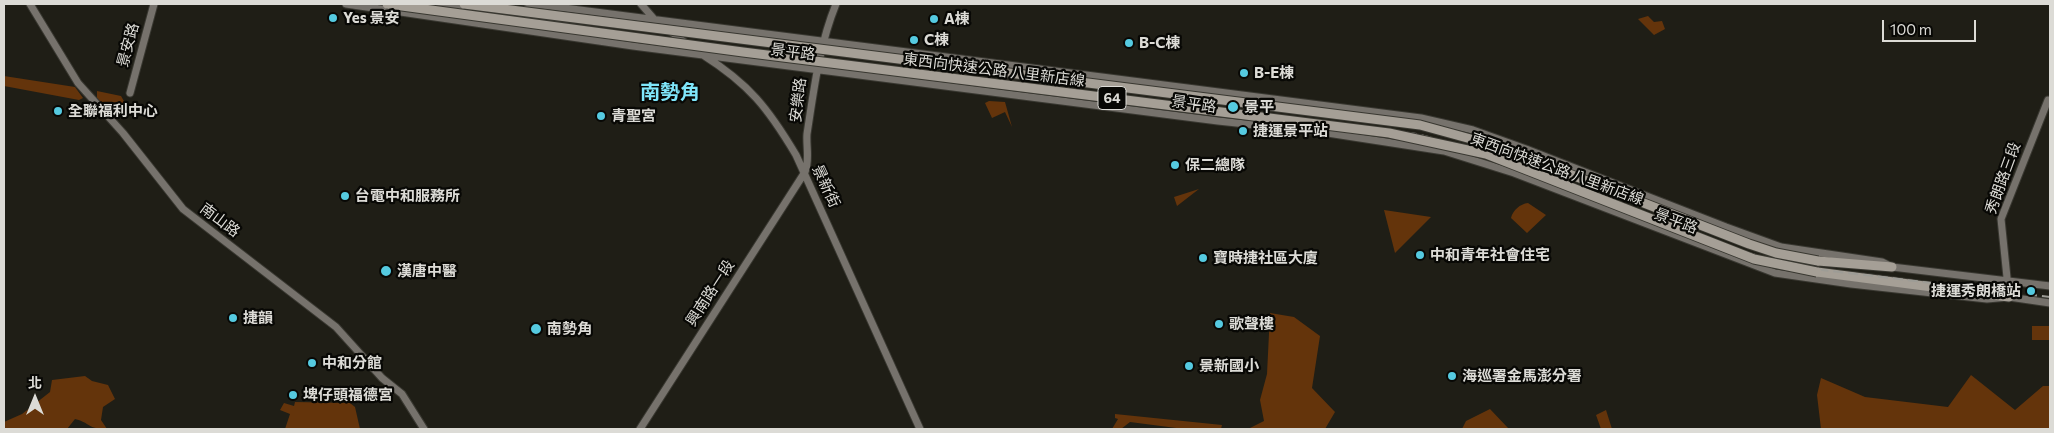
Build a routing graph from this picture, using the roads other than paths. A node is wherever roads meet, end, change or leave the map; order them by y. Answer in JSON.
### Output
{"nodes":[{"id":1,"x":30,"y":4,"type":"edge"},
{"id":2,"x":154,"y":4,"type":"edge"},
{"id":3,"x":346,"y":4,"type":"edge"},
{"id":4,"x":387,"y":4,"type":"edge"},
{"id":5,"x":427,"y":4,"type":"edge"},
{"id":6,"x":464,"y":4,"type":"edge"},
{"id":7,"x":536,"y":4,"type":"edge"},
{"id":8,"x":641,"y":4,"type":"edge"},
{"id":9,"x":836,"y":4,"type":"edge"},
{"id":10,"x":654,"y":19,"type":"junction"},
{"id":11,"x":822,"y":41,"type":"junction"},
{"id":12,"x":701,"y":54,"type":"junction"},
{"id":13,"x":816,"y":69,"type":"junction"},
{"id":14,"x":130,"y":93,"type":"dead end"},
{"id":15,"x":2048,"y":100,"type":"dead end"},
{"id":16,"x":805,"y":172,"type":"junction"},
{"id":17,"x":1892,"y":267,"type":"junction"},
{"id":18,"x":2008,"y":282,"type":"junction"},
{"id":19,"x":2050,"y":286,"type":"edge"},
{"id":20,"x":2009,"y":297,"type":"junction"},
{"id":21,"x":2050,"y":303,"type":"edge"},
{"id":22,"x":424,"y":429,"type":"edge"},
{"id":23,"x":640,"y":429,"type":"edge"},
{"id":24,"x":920,"y":429,"type":"edge"}],
"edges":[{"from":1,"to":22,"type":"main road","name":"南山路"},
{"from":2,"to":14,"type":"main road","name":"景安路"},
{"from":3,"to":12,"type":"main road","name":"景平路"},
{"from":4,"to":20,"type":"highway","name":"東西向快速公路 八里新店線","number":"64","bridge":true},
{"from":5,"to":7,"type":"main road","name":"景平路"},
{"from":6,"to":17,"type":"highway","name":"東西向快速公路 八里新店線","number":"64","bridge":true},
{"from":7,"to":10,"type":"main road","name":"景平路"},
{"from":8,"to":10,"type":"main road","name":"景新街"},
{"from":9,"to":11,"type":"main road","name":"安樂路"},
{"from":10,"to":11,"type":"main road","name":"景平路"},
{"from":10,"to":12,"type":"main road","name":"景新街"},
{"from":11,"to":13,"type":"main road","name":"安樂路"},
{"from":11,"to":17,"type":"main road","name":"景平路"},
{"from":12,"to":13,"type":"main road","name":"景平路"},
{"from":12,"to":16,"type":"main road","name":"景新街"},
{"from":13,"to":16,"type":"main road","name":"安樂路"},
{"from":13,"to":20,"type":"main road","name":"景平路"},
{"from":15,"to":18,"type":"main road","name":"秀朗路三段"},
{"from":16,"to":23,"type":"main road","name":"興南路一段"},
{"from":16,"to":24,"type":"main road","name":"景新街"},
{"from":17,"to":18,"type":"main road","name":"景平路"},
{"from":18,"to":19,"type":"main road","name":"景平路"},
{"from":18,"to":20,"type":"main road","name":"秀朗路三段"},
{"from":20,"to":21,"type":"main road","name":"景平路"}]}
